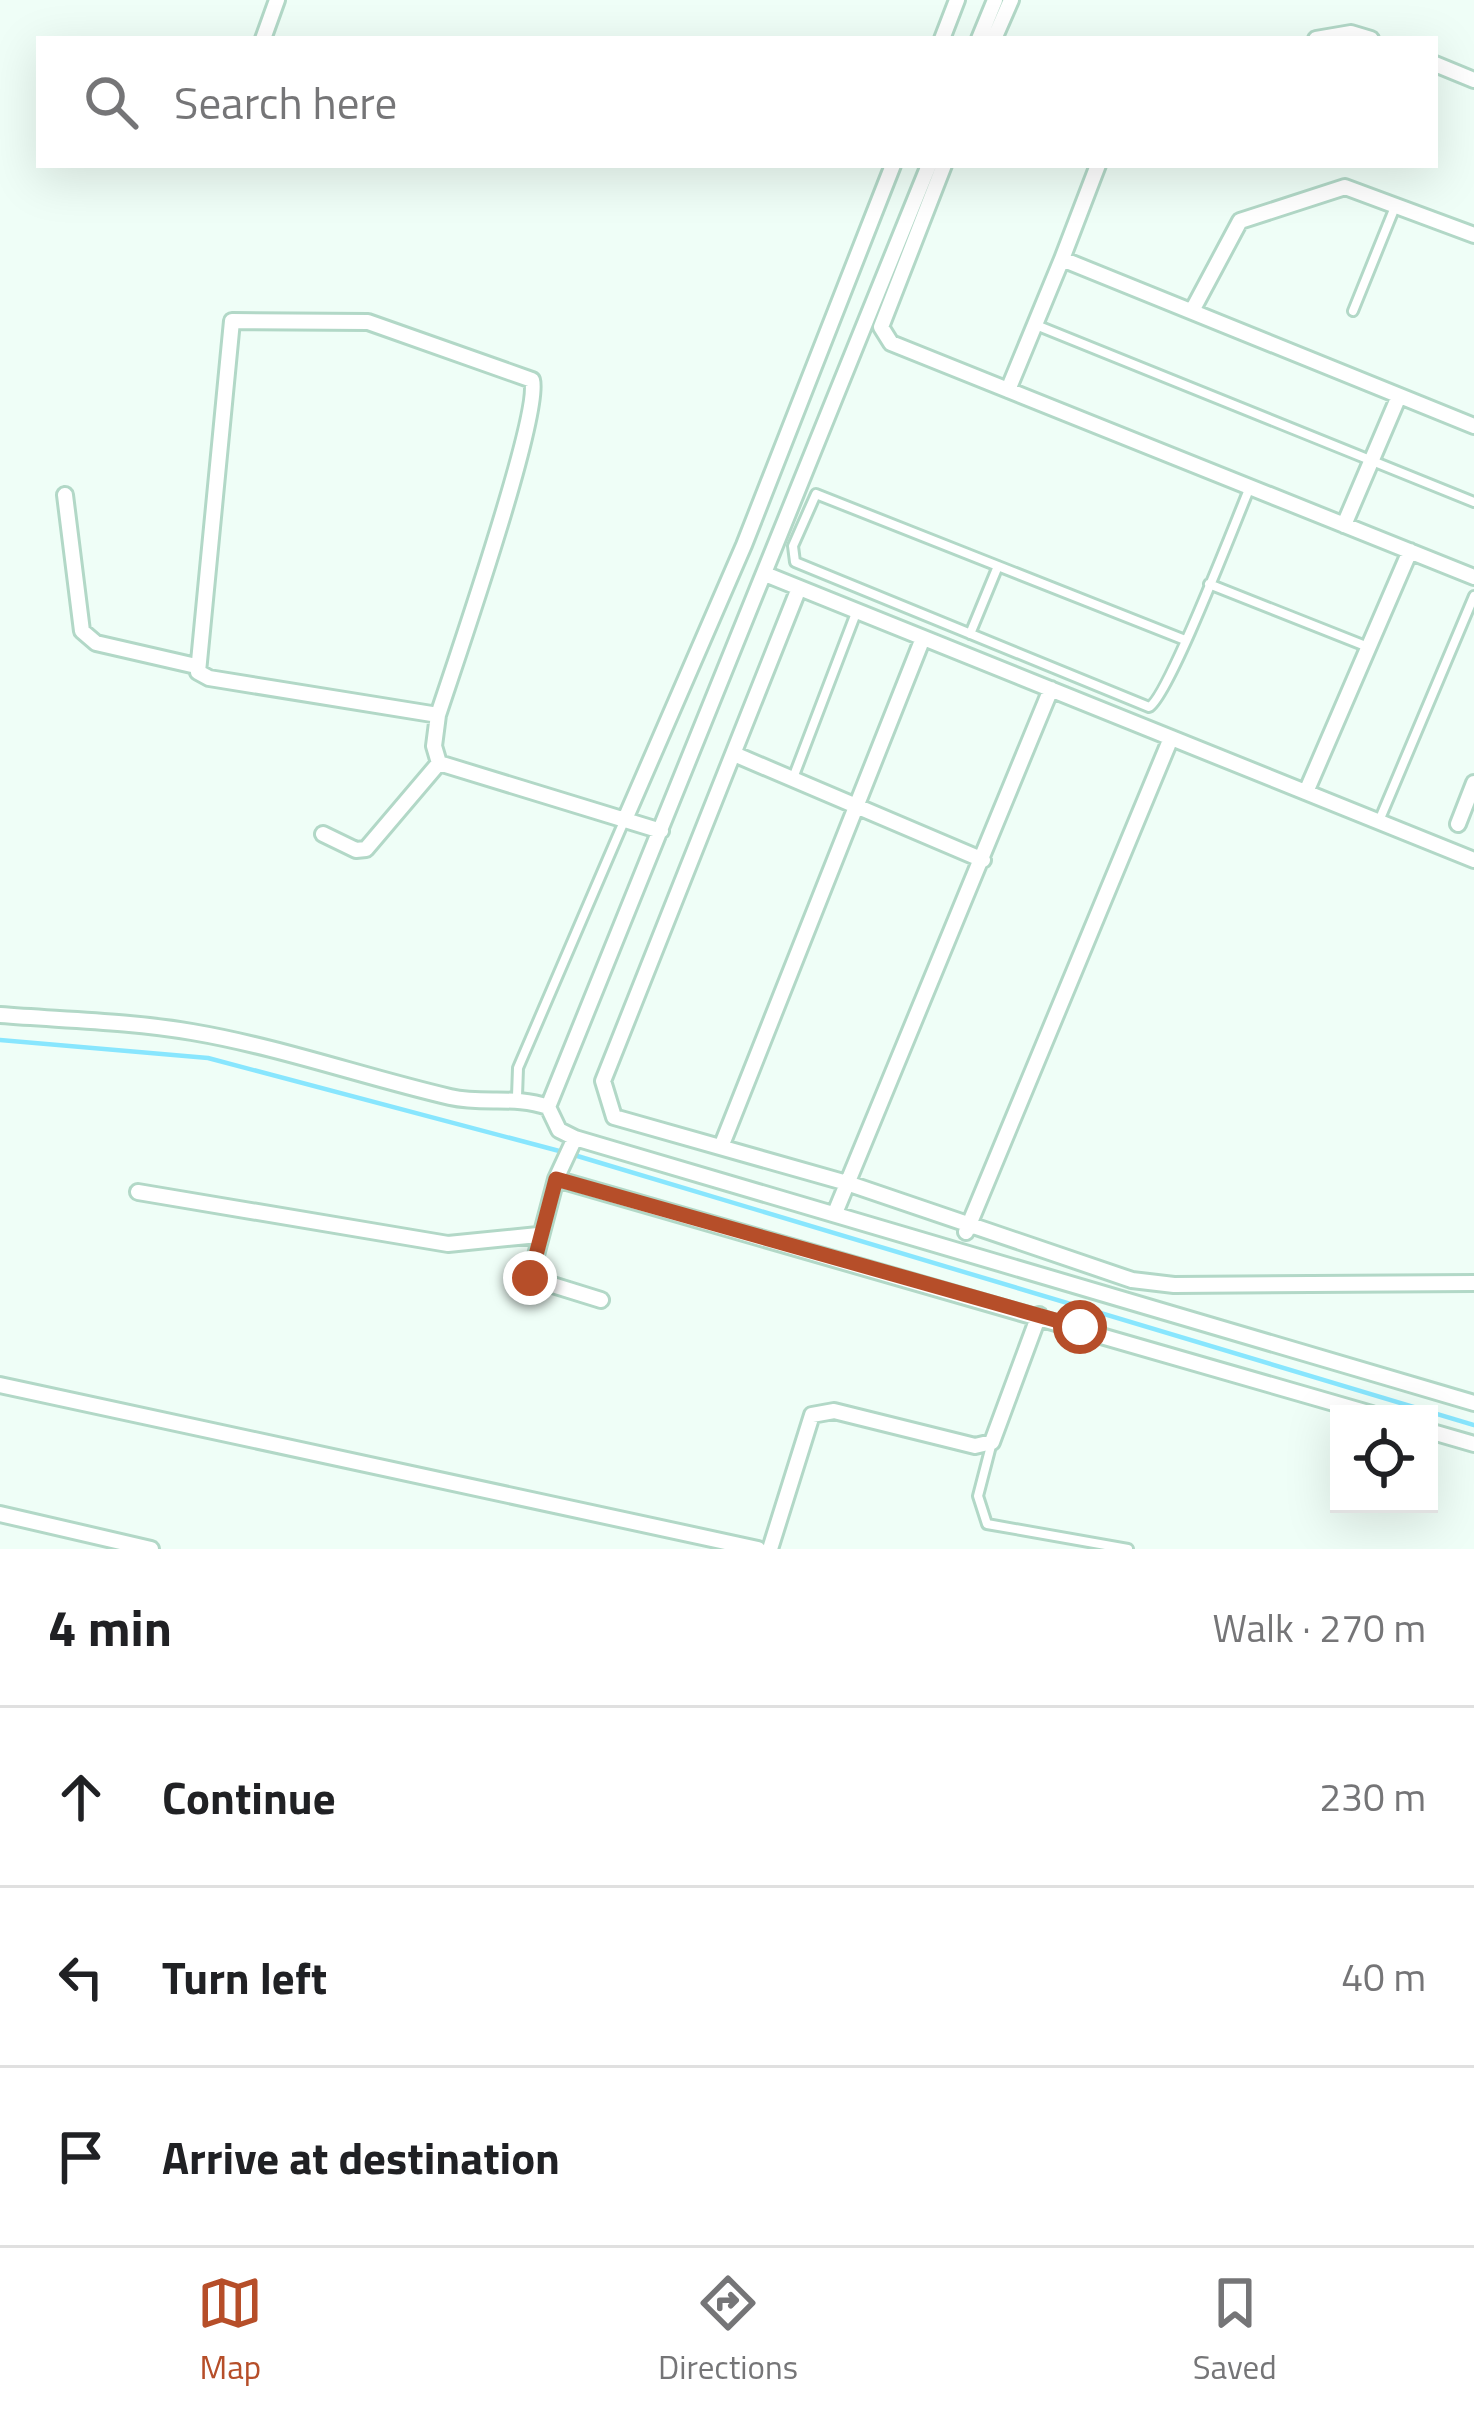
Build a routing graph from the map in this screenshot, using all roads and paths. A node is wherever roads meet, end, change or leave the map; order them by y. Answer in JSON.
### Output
{"nodes":[{"id":1,"x":277,"y":0,"type":"edge"},
{"id":2,"x":957,"y":0,"type":"edge"},
{"id":3,"x":995,"y":0,"type":"edge"},
{"id":4,"x":1011,"y":0,"type":"edge"},
{"id":5,"x":264,"y":36,"type":"edge"},
{"id":6,"x":943,"y":36,"type":"edge"},
{"id":7,"x":981,"y":36,"type":"edge"},
{"id":8,"x":995,"y":36,"type":"edge"},
{"id":9,"x":1438,"y":65,"type":"edge"},
{"id":10,"x":1474,"y":80,"type":"edge"},
{"id":11,"x":891,"y":168,"type":"edge"},
{"id":12,"x":928,"y":168,"type":"edge"},
{"id":13,"x":943,"y":168,"type":"edge"},
{"id":14,"x":1097,"y":168,"type":"edge"},
{"id":15,"x":1396,"y":204,"type":"junction"},
{"id":16,"x":1474,"y":235,"type":"edge"},
{"id":17,"x":1062,"y":259,"type":"junction"},
{"id":18,"x":883,"y":300,"type":"junction"},
{"id":19,"x":1192,"y":308,"type":"junction"},
{"id":20,"x":1353,"y":311,"type":"dead end"},
{"id":21,"x":1035,"y":324,"type":"junction"},
{"id":22,"x":1008,"y":389,"type":"junction"},
{"id":23,"x":1399,"y":396,"type":"junction"},
{"id":24,"x":1474,"y":426,"type":"edge"},
{"id":25,"x":1370,"y":460,"type":"junction"},
{"id":26,"x":1250,"y":487,"type":"junction"},
{"id":27,"x":65,"y":495,"type":"dead end"},
{"id":28,"x":1474,"y":502,"type":"edge"},
{"id":29,"x":1343,"y":525,"type":"junction"},
{"id":30,"x":1410,"y":551,"type":"junction"},
{"id":31,"x":998,"y":566,"type":"junction"},
{"id":32,"x":765,"y":574,"type":"junction"},
{"id":33,"x":1474,"y":577,"type":"edge"},
{"id":34,"x":1209,"y":584,"type":"junction"},
{"id":35,"x":800,"y":588,"type":"junction"},
{"id":36,"x":1474,"y":596,"type":"edge"},
{"id":37,"x":857,"y":611,"type":"junction"},
{"id":38,"x":970,"y":634,"type":"junction"},
{"id":39,"x":923,"y":638,"type":"junction"},
{"id":40,"x":1185,"y":640,"type":"junction"},
{"id":41,"x":1368,"y":647,"type":"junction"},
{"id":42,"x":196,"y":666,"type":"junction"},
{"id":43,"x":1051,"y":689,"type":"junction"},
{"id":44,"x":438,"y":715,"type":"junction"},
{"id":45,"x":1171,"y":738,"type":"junction"},
{"id":46,"x":734,"y":754,"type":"junction"},
{"id":47,"x":439,"y":763,"type":"junction"},
{"id":48,"x":792,"y":779,"type":"junction"},
{"id":49,"x":1474,"y":783,"type":"edge"},
{"id":50,"x":1306,"y":792,"type":"junction"},
{"id":51,"x":857,"y":806,"type":"junction"},
{"id":52,"x":626,"y":817,"type":"junction"},
{"id":53,"x":1379,"y":821,"type":"junction"},
{"id":54,"x":1458,"y":824,"type":"dead end"},
{"id":55,"x":661,"y":831,"type":"junction"},
{"id":56,"x":323,"y":834,"type":"dead end"},
{"id":57,"x":982,"y":860,"type":"junction"},
{"id":58,"x":1474,"y":860,"type":"edge"},
{"id":59,"x":0,"y":1015,"type":"edge"},
{"id":60,"x":517,"y":1096,"type":"junction"},
{"id":61,"x":548,"y":1107,"type":"junction"},
{"id":62,"x":573,"y":1143,"type":"junction"},
{"id":63,"x":721,"y":1147,"type":"junction"},
{"id":64,"x":559,"y":1173,"type":"junction"},
{"id":65,"x":848,"y":1183,"type":"junction"},
{"id":66,"x":138,"y":1192,"type":"dead end"},
{"id":67,"x":835,"y":1213,"type":"junction"},
{"id":68,"x":967,"y":1228,"type":"junction"},
{"id":69,"x":538,"y":1234,"type":"junction"},
{"id":70,"x":958,"y":1250,"type":"junction"},
{"id":71,"x":1474,"y":1283,"type":"edge"},
{"id":72,"x":601,"y":1300,"type":"dead end"},
{"id":73,"x":1039,"y":1315,"type":"junction"},
{"id":74,"x":0,"y":1385,"type":"edge"},
{"id":75,"x":1474,"y":1403,"type":"edge"},
{"id":76,"x":1342,"y":1405,"type":"edge"},
{"id":77,"x":1438,"y":1434,"type":"edge"},
{"id":78,"x":992,"y":1442,"type":"junction"},
{"id":79,"x":1474,"y":1444,"type":"edge"},
{"id":80,"x":0,"y":1514,"type":"edge"},
{"id":81,"x":151,"y":1549,"type":"edge"},
{"id":82,"x":758,"y":1549,"type":"edge"},
{"id":83,"x":770,"y":1549,"type":"edge"},
{"id":84,"x":1128,"y":1549,"type":"edge"}],
"edges":[{"from":1,"to":5,"type":"street"},
{"from":2,"to":6,"type":"street"},
{"from":3,"to":7,"type":"street"},
{"from":4,"to":8,"type":"street"},
{"from":9,"to":10,"type":"street"},
{"from":11,"to":52,"type":"street"},
{"from":12,"to":18,"type":"street"},
{"from":13,"to":18,"type":"street"},
{"from":14,"to":17,"type":"street"},
{"from":15,"to":16,"type":"street"},
{"from":15,"to":19,"type":"street"},
{"from":15,"to":20,"type":"lane"},
{"from":17,"to":19,"type":"street"},
{"from":17,"to":21,"type":"street"},
{"from":18,"to":22,"type":"street"},
{"from":18,"to":32,"type":"street"},
{"from":19,"to":23,"type":"street"},
{"from":21,"to":22,"type":"street"},
{"from":21,"to":25,"type":"lane"},
{"from":22,"to":26,"type":"street"},
{"from":23,"to":24,"type":"street"},
{"from":23,"to":25,"type":"street"},
{"from":25,"to":28,"type":"lane"},
{"from":25,"to":29,"type":"street"},
{"from":26,"to":29,"type":"street"},
{"from":26,"to":34,"type":"lane"},
{"from":27,"to":42,"type":"street"},
{"from":29,"to":30,"type":"street"},
{"from":30,"to":33,"type":"street"},
{"from":30,"to":41,"type":"street"},
{"from":31,"to":38,"type":"lane"},
{"from":31,"to":38,"type":"lane"},
{"from":31,"to":40,"type":"lane"},
{"from":32,"to":35,"type":"street"},
{"from":32,"to":55,"type":"street"},
{"from":34,"to":40,"type":"lane"},
{"from":34,"to":41,"type":"lane"},
{"from":35,"to":37,"type":"street"},
{"from":35,"to":46,"type":"street"},
{"from":36,"to":53,"type":"lane"},
{"from":37,"to":39,"type":"street"},
{"from":37,"to":48,"type":"lane"},
{"from":38,"to":40,"type":"lane"},
{"from":39,"to":43,"type":"street"},
{"from":39,"to":51,"type":"street"},
{"from":41,"to":50,"type":"street"},
{"from":42,"to":44,"type":"street"},
{"from":42,"to":44,"type":"street"},
{"from":43,"to":45,"type":"street"},
{"from":43,"to":57,"type":"street"},
{"from":44,"to":47,"type":"street"},
{"from":45,"to":50,"type":"street"},
{"from":45,"to":68,"type":"street"},
{"from":46,"to":48,"type":"street"},
{"from":46,"to":63,"type":"street"},
{"from":47,"to":52,"type":"street"},
{"from":47,"to":56,"type":"street"},
{"from":48,"to":51,"type":"street"},
{"from":49,"to":54,"type":"street"},
{"from":50,"to":53,"type":"street"},
{"from":51,"to":57,"type":"street"},
{"from":51,"to":63,"type":"street"},
{"from":52,"to":55,"type":"street"},
{"from":52,"to":60,"type":"lane"},
{"from":53,"to":58,"type":"street"},
{"from":55,"to":61,"type":"street"},
{"from":57,"to":65,"type":"street"},
{"from":59,"to":60,"type":"street"},
{"from":60,"to":61,"type":"street"},
{"from":61,"to":62,"type":"street"},
{"from":62,"to":64,"type":"street"},
{"from":62,"to":67,"type":"street"},
{"from":63,"to":65,"type":"street"},
{"from":64,"to":69,"type":"street"},
{"from":64,"to":73,"type":"street"},
{"from":65,"to":67,"type":"street"},
{"from":65,"to":68,"type":"street"},
{"from":66,"to":69,"type":"street"},
{"from":67,"to":70,"type":"street"},
{"from":68,"to":70,"type":"street"},
{"from":68,"to":71,"type":"street"},
{"from":69,"to":72,"type":"street"},
{"from":70,"to":75,"type":"street"},
{"from":73,"to":76,"type":"street"},
{"from":73,"to":78,"type":"street"},
{"from":74,"to":82,"type":"street"},
{"from":77,"to":79,"type":"street"},
{"from":78,"to":83,"type":"street"},
{"from":78,"to":84,"type":"lane"},
{"from":80,"to":81,"type":"street"}]}
